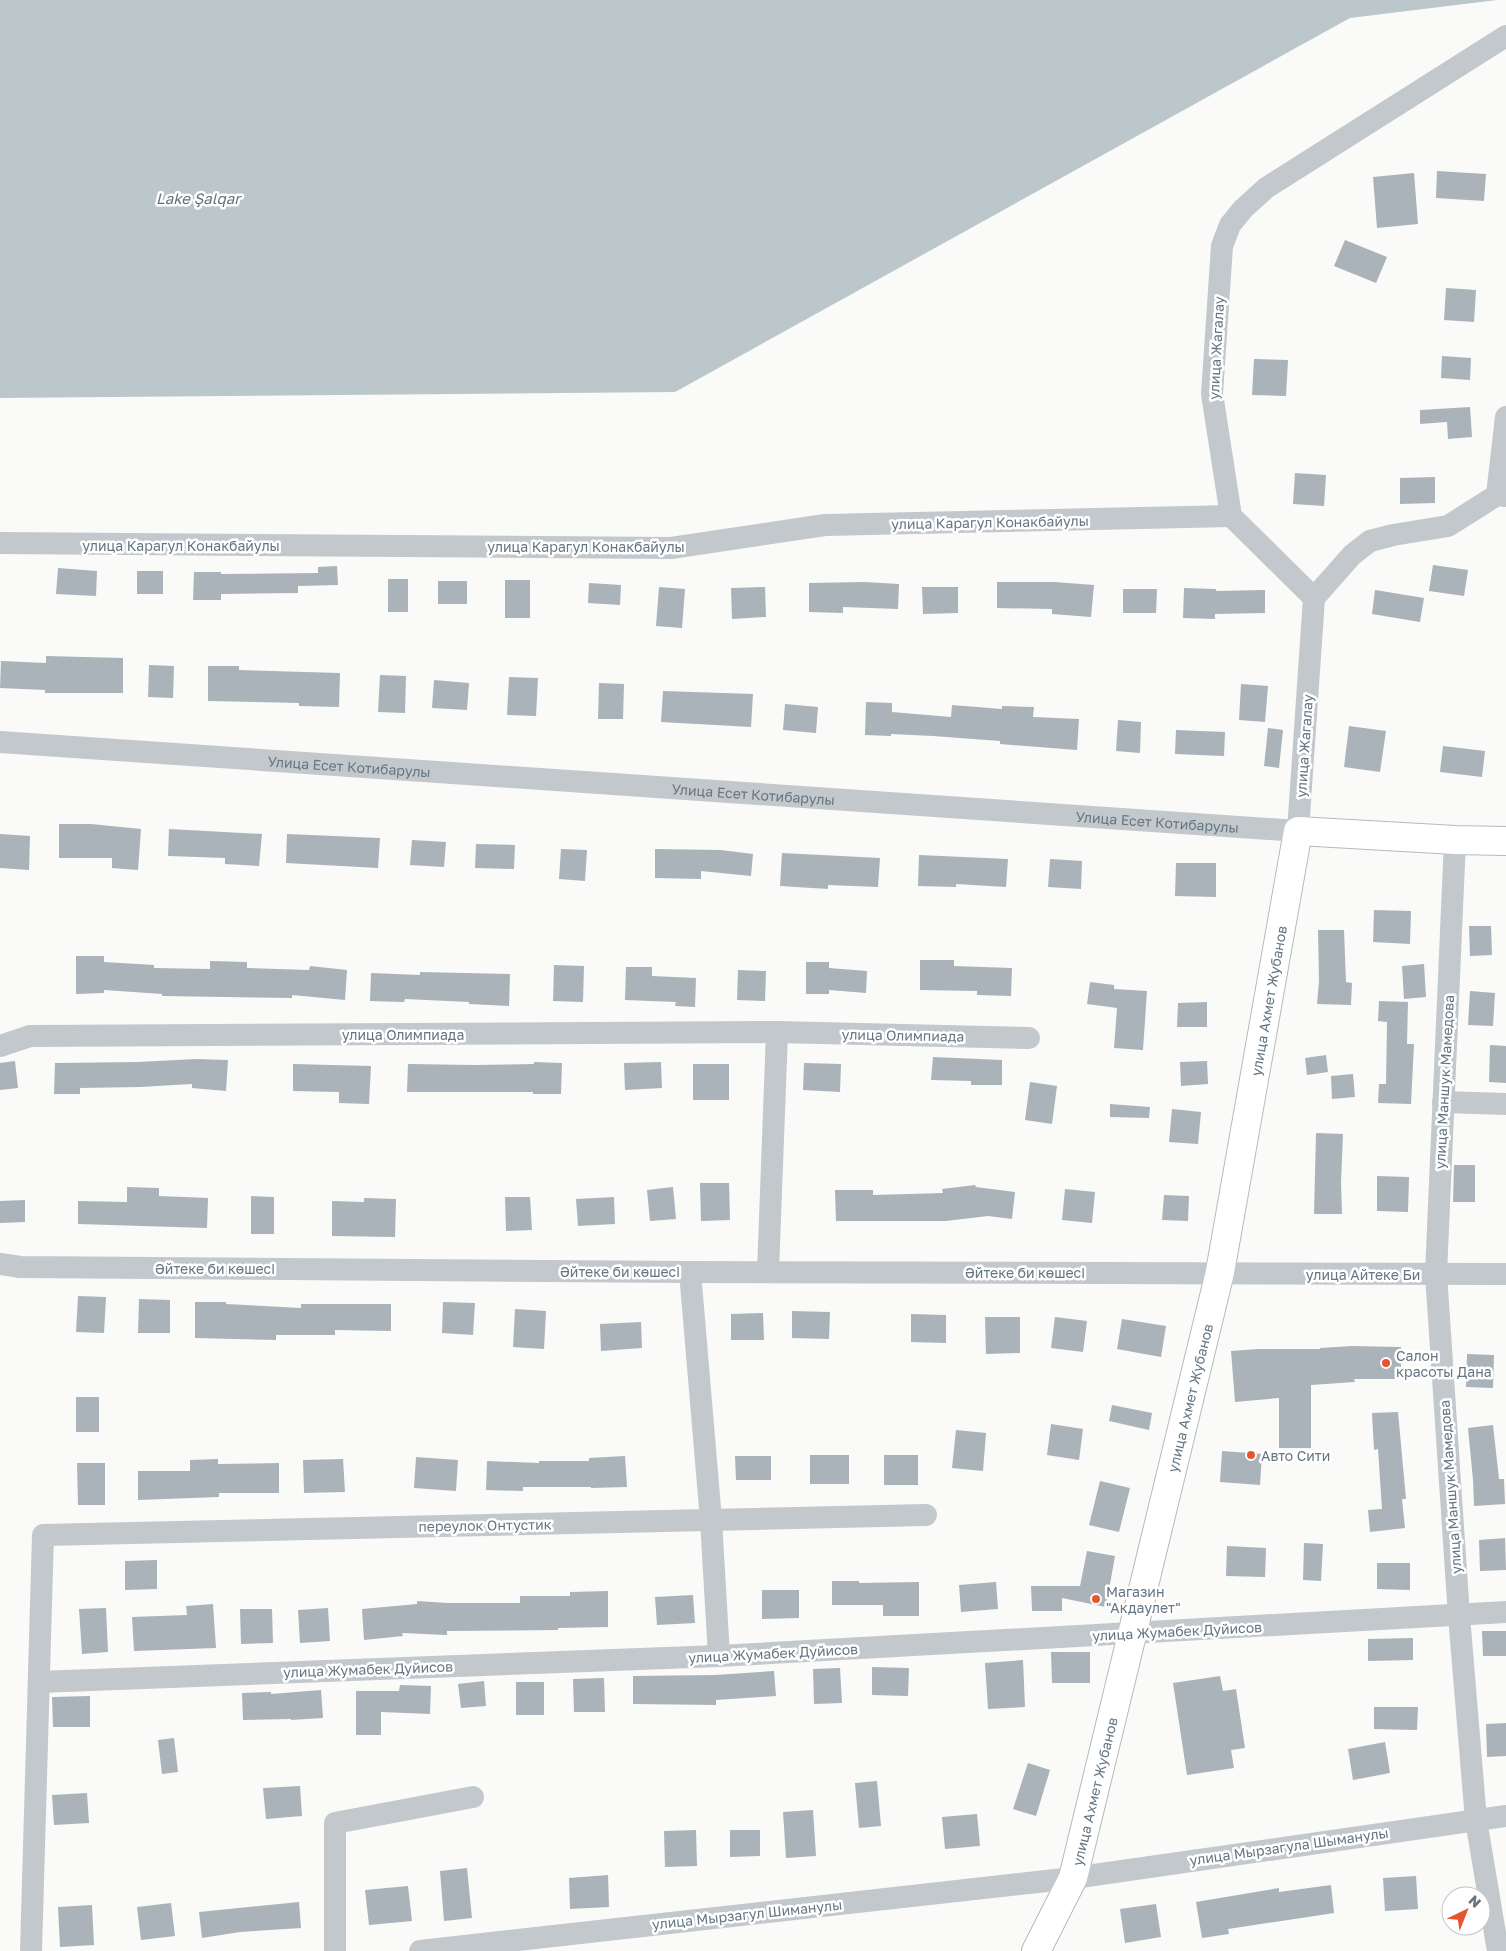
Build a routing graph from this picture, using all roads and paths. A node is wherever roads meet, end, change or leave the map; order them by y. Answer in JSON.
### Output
{"nodes":[{"id":1,"x":1506,"y":36,"type":"edge"},
{"id":2,"x":1506,"y":417,"type":"edge"},
{"id":3,"x":1501,"y":495,"type":"edge"},
{"id":4,"x":1231,"y":516,"type":"junction"},
{"id":5,"x":0,"y":543,"type":"edge"},
{"id":6,"x":1314,"y":598,"type":"junction"},
{"id":7,"x":0,"y":742,"type":"edge"},
{"id":8,"x":1298,"y":831,"type":"junction"},
{"id":9,"x":1455,"y":840,"type":"junction"},
{"id":10,"x":1506,"y":841,"type":"edge"},
{"id":11,"x":777,"y":1032,"type":"junction"},
{"id":12,"x":1029,"y":1038,"type":"dead end"},
{"id":13,"x":0,"y":1046,"type":"edge"},
{"id":14,"x":1443,"y":1102,"type":"junction"},
{"id":15,"x":1506,"y":1104,"type":"edge"},
{"id":16,"x":10,"y":1266,"type":"edge"},
{"id":17,"x":690,"y":1272,"type":"junction"},
{"id":18,"x":768,"y":1272,"type":"junction"},
{"id":19,"x":1220,"y":1272,"type":"junction"},
{"id":20,"x":1436,"y":1274,"type":"junction"},
{"id":21,"x":1506,"y":1274,"type":"edge"},
{"id":22,"x":926,"y":1515,"type":"dead end"},
{"id":23,"x":711,"y":1520,"type":"junction"},
{"id":24,"x":1506,"y":1612,"type":"edge"},
{"id":25,"x":1459,"y":1616,"type":"junction"},
{"id":26,"x":1133,"y":1633,"type":"junction"},
{"id":27,"x":719,"y":1656,"type":"junction"},
{"id":28,"x":39,"y":1682,"type":"junction"},
{"id":29,"x":473,"y":1797,"type":"dead end"},
{"id":30,"x":1506,"y":1816,"type":"edge"},
{"id":31,"x":1476,"y":1820,"type":"junction"},
{"id":32,"x":1073,"y":1878,"type":"junction"},
{"id":33,"x":31,"y":1951,"type":"edge"},
{"id":34,"x":335,"y":1951,"type":"edge"},
{"id":35,"x":420,"y":1951,"type":"edge"},
{"id":36,"x":1036,"y":1951,"type":"edge"},
{"id":37,"x":1498,"y":1951,"type":"edge"}],
"edges":[{"from":1,"to":4,"type":"street","name":"улица Жагалау"},
{"from":2,"to":3,"type":"street"},
{"from":3,"to":6,"type":"street"},
{"from":4,"to":5,"type":"street","name":"улица Карагул Конакбайулы"},
{"from":4,"to":6,"type":"street"},
{"from":6,"to":8,"type":"street","name":"улица Жагалау"},
{"from":7,"to":8,"type":"street","name":"Улица Есет Котибарулы"},
{"from":8,"to":9,"type":"main road","name":"Улица Есет Котибарулы"},
{"from":8,"to":19,"type":"main road","name":"улица Ахмет Жубанов"},
{"from":9,"to":10,"type":"main road","name":"Улица Есет Котибарулы"},
{"from":9,"to":14,"type":"street","name":"улица Маншук Мамедова"},
{"from":11,"to":12,"type":"street","name":"улица Олимпиада"},
{"from":11,"to":13,"type":"street","name":"улица Олимпиада"},
{"from":11,"to":18,"type":"street"},
{"from":14,"to":15,"type":"street"},
{"from":14,"to":20,"type":"street","name":"улица Маншук Мамедова"},
{"from":16,"to":17,"type":"street","name":"Әйтеке би көшесі"},
{"from":17,"to":18,"type":"street","name":"Әйтеке би көшесі"},
{"from":17,"to":23,"type":"street"},
{"from":18,"to":19,"type":"street","name":"Әйтеке би көшесі"},
{"from":19,"to":20,"type":"street","name":"улица Айтеке Би"},
{"from":19,"to":26,"type":"main road","name":"улица Ахмет Жубанов"},
{"from":20,"to":21,"type":"street","name":"улица Айтеке Би"},
{"from":20,"to":25,"type":"street","name":"улица Маншук Мамедова"},
{"from":22,"to":23,"type":"street","name":"переулок Онтустик"},
{"from":23,"to":27,"type":"street"},
{"from":23,"to":28,"type":"street","name":"переулок Онтустик"},
{"from":24,"to":25,"type":"street","name":"улица Жумабек Дуйисов"},
{"from":25,"to":26,"type":"street","name":"улица Жумабек Дуйисов"},
{"from":25,"to":31,"type":"street","name":"улица Маншук Мамедова"},
{"from":26,"to":27,"type":"street","name":"улица Жумабек Дуйисов"},
{"from":26,"to":32,"type":"main road","name":"улица Ахмет Жубанов"},
{"from":27,"to":28,"type":"street","name":"улица Жумабек Дуйисов"},
{"from":28,"to":33,"type":"street"},
{"from":29,"to":34,"type":"street"},
{"from":30,"to":31,"type":"street","name":"улица Мырзагула Шыманулы"},
{"from":31,"to":32,"type":"street","name":"улица Мырзагула Шыманулы"},
{"from":31,"to":37,"type":"street","name":"улица Маншук Мамедова"},
{"from":32,"to":35,"type":"street","name":"улица Мырзагул Шиманулы"},
{"from":32,"to":36,"type":"main road","name":"улица Ахмет Жубанов"}]}
